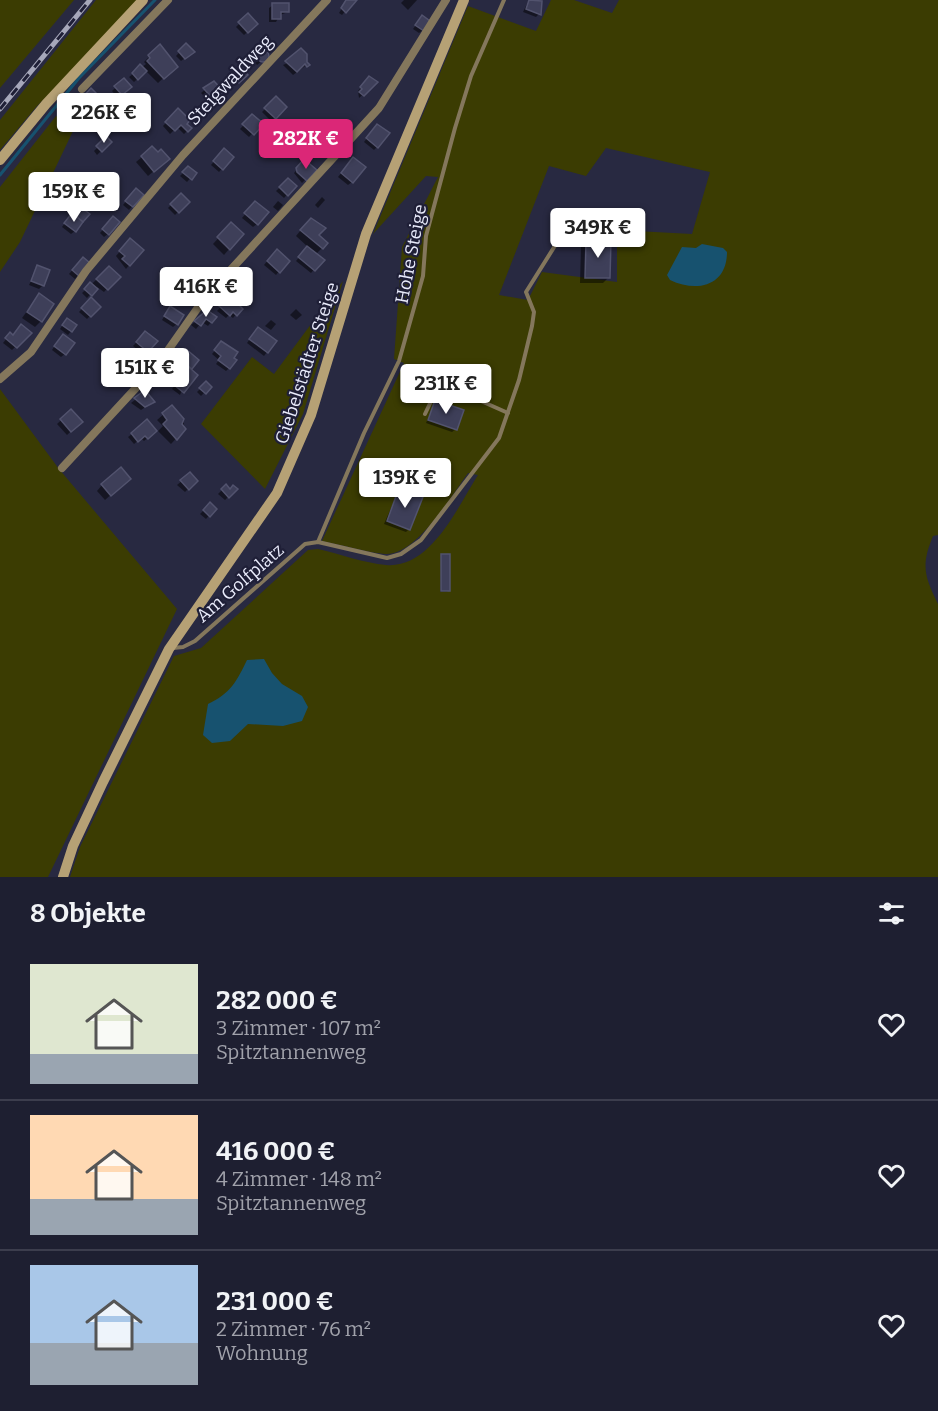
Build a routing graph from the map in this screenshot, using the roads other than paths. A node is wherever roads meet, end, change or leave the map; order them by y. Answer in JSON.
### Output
{"nodes":[{"id":1,"x":143,"y":0,"type":"edge"},
{"id":2,"x":168,"y":0,"type":"edge"},
{"id":3,"x":327,"y":0,"type":"edge"},
{"id":4,"x":446,"y":0,"type":"edge"},
{"id":5,"x":464,"y":0,"type":"edge"},
{"id":6,"x":504,"y":0,"type":"edge"},
{"id":7,"x":82,"y":89,"type":"dead end"},
{"id":8,"x":0,"y":160,"type":"edge"},
{"id":9,"x":573,"y":217,"type":"dead end"},
{"id":10,"x":566,"y":230,"type":"junction"},
{"id":11,"x":604,"y":232,"type":"dead end"},
{"id":12,"x":0,"y":379,"type":"edge"},
{"id":13,"x":508,"y":413,"type":"junction"},
{"id":14,"x":425,"y":414,"type":"dead end"},
{"id":15,"x":62,"y":468,"type":"dead end"},
{"id":16,"x":318,"y":542,"type":"junction"},
{"id":17,"x":169,"y":649,"type":"junction"},
{"id":18,"x":63,"y":877,"type":"edge"}],
"edges":[{"from":1,"to":8,"type":"main road"},
{"from":2,"to":7,"type":"street"},
{"from":3,"to":12,"type":"street","name":"Steigwaldweg"},
{"from":4,"to":15,"type":"street"},
{"from":5,"to":17,"type":"main road","name":"Giebelstädter Steige"},
{"from":6,"to":16,"type":"lane","name":"Hohe Steige"},
{"from":9,"to":10,"type":"lane"},
{"from":10,"to":11,"type":"lane"},
{"from":10,"to":13,"type":"lane"},
{"from":13,"to":14,"type":"lane"},
{"from":13,"to":16,"type":"lane"},
{"from":16,"to":17,"type":"lane","name":"Am Golfplatz"},
{"from":17,"to":18,"type":"main road","name":"Giebelstädter Steige"}]}
